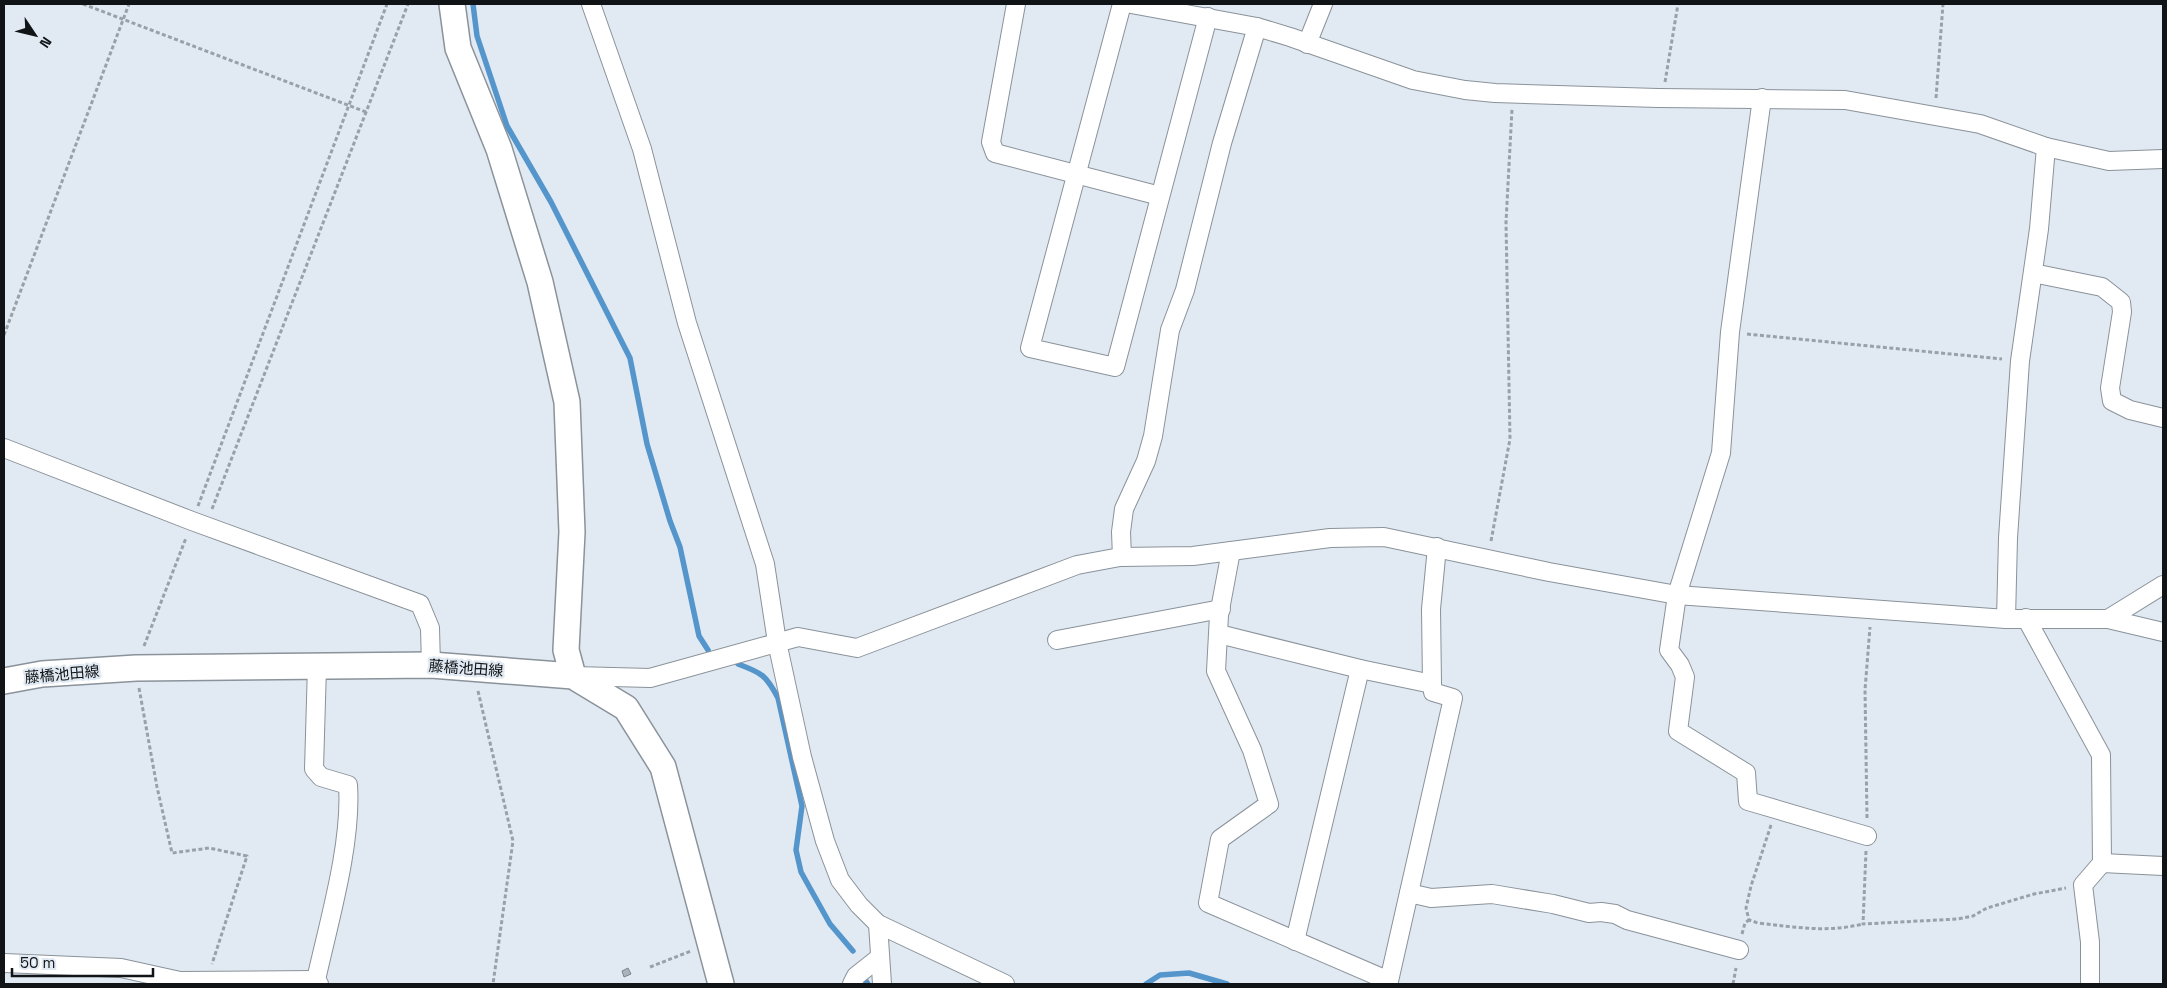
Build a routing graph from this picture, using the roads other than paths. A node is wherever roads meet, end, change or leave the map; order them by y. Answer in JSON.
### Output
{"nodes":[{"id":1,"x":452,"y":4,"type":"edge"},
{"id":2,"x":591,"y":4,"type":"edge"},
{"id":3,"x":1016,"y":4,"type":"edge"},
{"id":4,"x":1122,"y":4,"type":"edge"},
{"id":5,"x":1131,"y":4,"type":"edge"},
{"id":6,"x":1323,"y":4,"type":"edge"},
{"id":7,"x":1208,"y":17,"type":"junction"},
{"id":8,"x":1257,"y":27,"type":"junction"},
{"id":9,"x":1307,"y":44,"type":"junction"},
{"id":10,"x":1762,"y":98,"type":"junction"},
{"id":11,"x":2046,"y":147,"type":"junction"},
{"id":12,"x":2163,"y":159,"type":"edge"},
{"id":13,"x":1077,"y":174,"type":"junction"},
{"id":14,"x":1160,"y":196,"type":"junction"},
{"id":15,"x":2032,"y":274,"type":"junction"},
{"id":16,"x":2163,"y":418,"type":"edge"},
{"id":17,"x":4,"y":448,"type":"edge"},
{"id":18,"x":1437,"y":547,"type":"junction"},
{"id":19,"x":1231,"y":551,"type":"junction"},
{"id":20,"x":1122,"y":557,"type":"junction"},
{"id":21,"x":2163,"y":586,"type":"edge"},
{"id":22,"x":1677,"y":594,"type":"junction"},
{"id":23,"x":1220,"y":609,"type":"junction"},
{"id":24,"x":2026,"y":618,"type":"junction"},
{"id":25,"x":2006,"y":619,"type":"junction"},
{"id":26,"x":2108,"y":619,"type":"junction"},
{"id":27,"x":2163,"y":632,"type":"edge"},
{"id":28,"x":1219,"y":634,"type":"junction"},
{"id":29,"x":1057,"y":640,"type":"dead end"},
{"id":30,"x":777,"y":642,"type":"junction"},
{"id":31,"x":431,"y":665,"type":"junction"},
{"id":32,"x":317,"y":666,"type":"junction"},
{"id":33,"x":1360,"y":669,"type":"junction"},
{"id":34,"x":573,"y":676,"type":"junction"},
{"id":35,"x":4,"y":681,"type":"edge"},
{"id":36,"x":1432,"y":684,"type":"junction"},
{"id":37,"x":1867,"y":836,"type":"road end"},
{"id":38,"x":2102,"y":863,"type":"junction"},
{"id":39,"x":2163,"y":866,"type":"edge"},
{"id":40,"x":1409,"y":893,"type":"junction"},
{"id":41,"x":878,"y":924,"type":"junction"},
{"id":42,"x":1295,"y":941,"type":"junction"},
{"id":43,"x":1739,"y":950,"type":"dead end"},
{"id":44,"x":880,"y":957,"type":"junction"},
{"id":45,"x":4,"y":963,"type":"edge"},
{"id":46,"x":317,"y":982,"type":"edge"},
{"id":47,"x":721,"y":984,"type":"edge"},
{"id":48,"x":852,"y":984,"type":"edge"},
{"id":49,"x":882,"y":984,"type":"edge"},
{"id":50,"x":1005,"y":984,"type":"edge"},
{"id":51,"x":2090,"y":984,"type":"edge"}],
"edges":[{"from":1,"to":34,"type":"main road"},
{"from":2,"to":30,"type":"street"},
{"from":3,"to":13,"type":"street"},
{"from":4,"to":13,"type":"street"},
{"from":5,"to":7,"type":"street"},
{"from":6,"to":9,"type":"street"},
{"from":7,"to":8,"type":"street"},
{"from":7,"to":14,"type":"street"},
{"from":8,"to":9,"type":"street"},
{"from":8,"to":20,"type":"street"},
{"from":9,"to":10,"type":"street"},
{"from":10,"to":11,"type":"street"},
{"from":10,"to":22,"type":"street"},
{"from":11,"to":12,"type":"street"},
{"from":11,"to":15,"type":"street"},
{"from":13,"to":14,"type":"street"},
{"from":13,"to":14,"type":"street"},
{"from":15,"to":16,"type":"street"},
{"from":15,"to":25,"type":"street"},
{"from":17,"to":31,"type":"street"},
{"from":18,"to":19,"type":"street"},
{"from":18,"to":22,"type":"street"},
{"from":18,"to":36,"type":"street"},
{"from":19,"to":20,"type":"street"},
{"from":19,"to":23,"type":"street"},
{"from":20,"to":30,"type":"street"},
{"from":21,"to":26,"type":"street"},
{"from":22,"to":25,"type":"street"},
{"from":22,"to":37,"type":"street"},
{"from":23,"to":28,"type":"street"},
{"from":23,"to":29,"type":"street"},
{"from":24,"to":25,"type":"street"},
{"from":24,"to":26,"type":"street"},
{"from":24,"to":38,"type":"street"},
{"from":26,"to":27,"type":"street"},
{"from":28,"to":33,"type":"street"},
{"from":28,"to":42,"type":"street"},
{"from":30,"to":34,"type":"street"},
{"from":30,"to":41,"type":"street"},
{"from":31,"to":32,"type":"main road","name":"藤橋池田線"},
{"from":31,"to":34,"type":"main road","name":"藤橋池田線"},
{"from":32,"to":35,"type":"main road","name":"藤橋池田線"},
{"from":32,"to":46,"type":"street"},
{"from":33,"to":36,"type":"street"},
{"from":33,"to":42,"type":"street"},
{"from":34,"to":47,"type":"main road","name":"藤橋池田線"},
{"from":36,"to":40,"type":"street"},
{"from":38,"to":39,"type":"street"},
{"from":38,"to":51,"type":"street"},
{"from":40,"to":42,"type":"street"},
{"from":40,"to":43,"type":"street"},
{"from":41,"to":44,"type":"street"},
{"from":41,"to":50,"type":"street"},
{"from":44,"to":48,"type":"street"},
{"from":44,"to":49,"type":"street"},
{"from":45,"to":46,"type":"street"}]}
